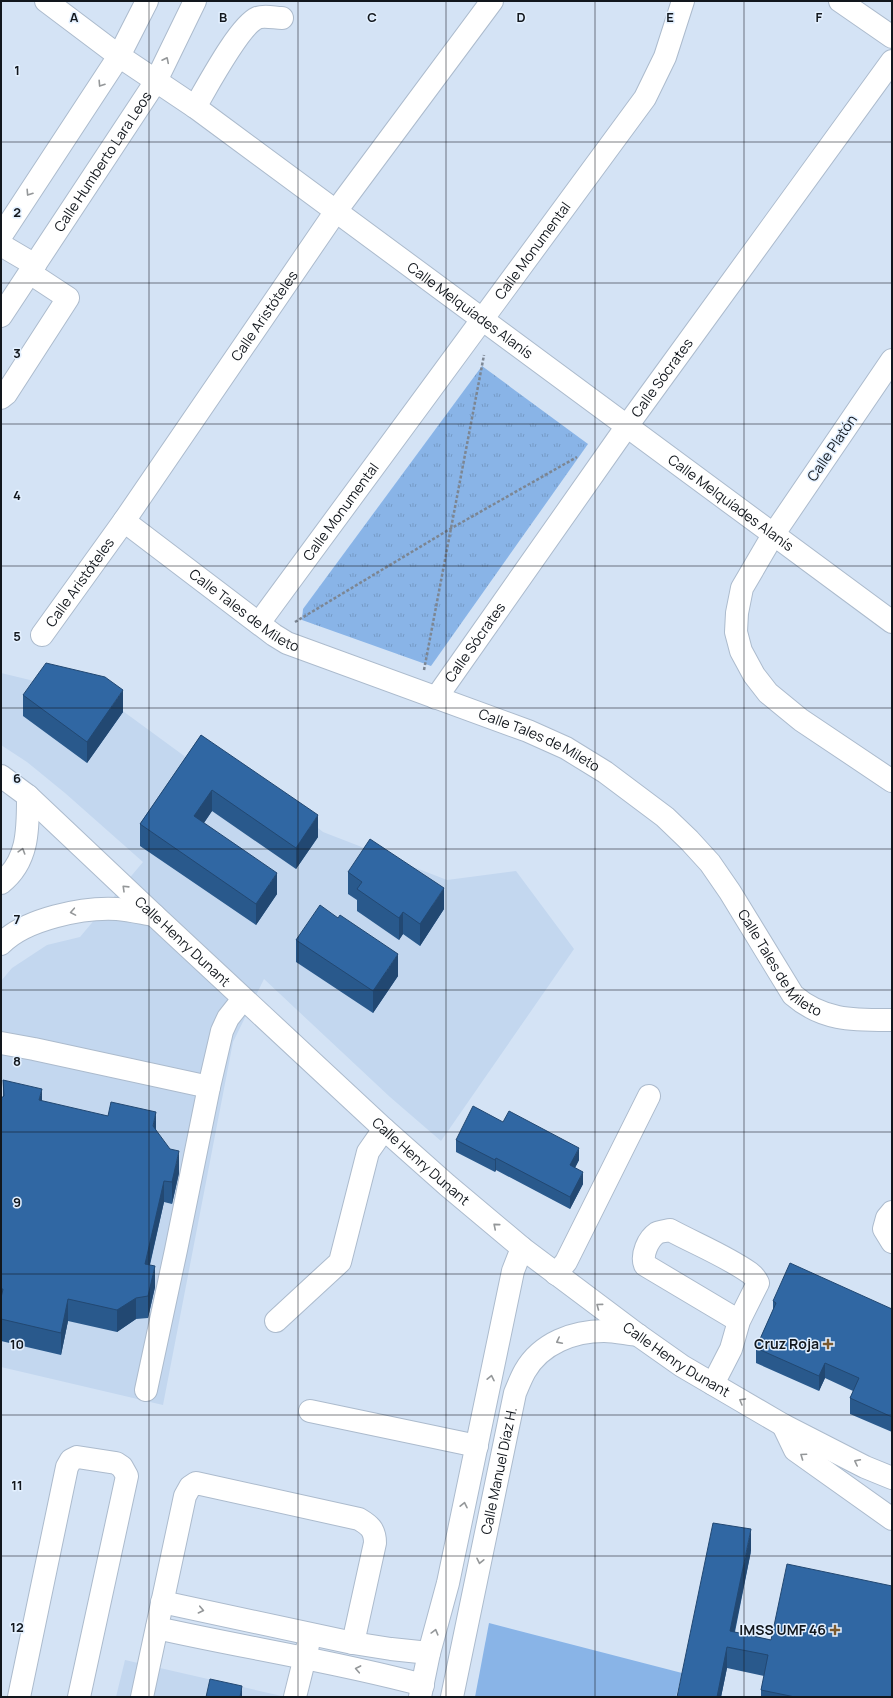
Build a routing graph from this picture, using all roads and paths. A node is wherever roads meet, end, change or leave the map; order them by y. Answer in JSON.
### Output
{"nodes":[{"id":1,"x":46,"y":1,"type":"edge"},
{"id":2,"x":147,"y":1,"type":"edge"},
{"id":3,"x":195,"y":1,"type":"edge"},
{"id":4,"x":492,"y":1,"type":"edge"},
{"id":5,"x":683,"y":1,"type":"edge"},
{"id":6,"x":840,"y":1,"type":"edge"},
{"id":7,"x":282,"y":18,"type":"dead end"},
{"id":8,"x":892,"y":37,"type":"edge"},
{"id":9,"x":120,"y":56,"type":"junction"},
{"id":10,"x":892,"y":61,"type":"edge"},
{"id":11,"x":156,"y":81,"type":"junction"},
{"id":12,"x":195,"y":106,"type":"junction"},
{"id":13,"x":336,"y":211,"type":"junction"},
{"id":14,"x":1,"y":236,"type":"edge"},
{"id":15,"x":1,"y":245,"type":"edge"},
{"id":16,"x":32,"y":269,"type":"junction"},
{"id":17,"x":1,"y":316,"type":"edge"},
{"id":18,"x":482,"y":320,"type":"junction"},
{"id":19,"x":892,"y":360,"type":"edge"},
{"id":20,"x":1,"y":398,"type":"edge"},
{"id":21,"x":627,"y":426,"type":"junction"},
{"id":22,"x":605,"y":458,"type":"junction"},
{"id":23,"x":124,"y":521,"type":"junction"},
{"id":24,"x":450,"y":529,"type":"junction"},
{"id":25,"x":773,"y":535,"type":"junction"},
{"id":26,"x":892,"y":622,"type":"edge"},
{"id":27,"x":267,"y":629,"type":"junction"},
{"id":28,"x":42,"y":635,"type":"dead end"},
{"id":29,"x":436,"y":698,"type":"junction"},
{"id":30,"x":1,"y":776,"type":"edge"},
{"id":31,"x":892,"y":781,"type":"edge"},
{"id":32,"x":28,"y":796,"type":"junction"},
{"id":33,"x":1,"y":883,"type":"edge"},
{"id":34,"x":154,"y":915,"type":"junction"},
{"id":35,"x":1,"y":944,"type":"edge"},
{"id":36,"x":243,"y":999,"type":"junction"},
{"id":37,"x":892,"y":1020,"type":"edge"},
{"id":38,"x":1,"y":1044,"type":"edge"},
{"id":39,"x":209,"y":1087,"type":"junction"},
{"id":40,"x":649,"y":1096,"type":"dead end"},
{"id":41,"x":384,"y":1130,"type":"junction"},
{"id":42,"x":892,"y":1212,"type":"edge"},
{"id":43,"x":892,"y":1242,"type":"edge"},
{"id":44,"x":522,"y":1248,"type":"junction"},
{"id":45,"x":556,"y":1274,"type":"junction"},
{"id":46,"x":276,"y":1321,"type":"dead end"},
{"id":47,"x":739,"y":1321,"type":"junction"},
{"id":48,"x":638,"y":1335,"type":"junction"},
{"id":49,"x":713,"y":1384,"type":"junction"},
{"id":50,"x":146,"y":1390,"type":"dead end"},
{"id":51,"x":310,"y":1411,"type":"dead end"},
{"id":52,"x":782,"y":1425,"type":"junction"},
{"id":53,"x":477,"y":1446,"type":"junction"},
{"id":54,"x":892,"y":1478,"type":"edge"},
{"id":55,"x":892,"y":1519,"type":"edge"},
{"id":56,"x":448,"y":1583,"type":"junction"},
{"id":57,"x":474,"y":1588,"type":"junction"},
{"id":58,"x":162,"y":1602,"type":"junction"},
{"id":59,"x":223,"y":1615,"type":"junction"},
{"id":60,"x":157,"y":1628,"type":"junction"},
{"id":61,"x":310,"y":1634,"type":"junction"},
{"id":62,"x":221,"y":1643,"type":"junction"},
{"id":63,"x":353,"y":1643,"type":"junction"},
{"id":64,"x":391,"y":1649,"type":"junction"},
{"id":65,"x":429,"y":1653,"type":"junction"},
{"id":66,"x":305,"y":1659,"type":"junction"},
{"id":67,"x":386,"y":1675,"type":"junction"},
{"id":68,"x":422,"y":1691,"type":"edge"},
{"id":69,"x":19,"y":1697,"type":"edge"},
{"id":70,"x":79,"y":1697,"type":"edge"},
{"id":71,"x":142,"y":1697,"type":"edge"},
{"id":72,"x":295,"y":1697,"type":"edge"},
{"id":73,"x":452,"y":1697,"type":"edge"}],
"edges":[{"from":1,"to":9,"type":"street","name":"Calle Melquíades Alanís"},
{"from":2,"to":9,"type":"street"},
{"from":11,"to":3,"type":"street","name":"Calle Humberto Lara Leos","one_way":true},
{"from":4,"to":13,"type":"street","name":"Calle Aristóteles"},
{"from":5,"to":18,"type":"street","name":"Calle Monumental"},
{"from":6,"to":8,"type":"street"},
{"from":7,"to":12,"type":"street"},
{"from":9,"to":11,"type":"street","name":"Calle Melquíades Alanís"},
{"from":9,"to":14,"type":"street","one_way":true},
{"from":10,"to":21,"type":"street","name":"Calle Sócrates"},
{"from":11,"to":12,"type":"street","name":"Calle Melquíades Alanís"},
{"from":11,"to":16,"type":"street","name":"Calle Humberto Lara Leos"},
{"from":12,"to":13,"type":"street","name":"Calle Melquíades Alanís"},
{"from":13,"to":18,"type":"street","name":"Calle Melquíades Alanís"},
{"from":13,"to":23,"type":"street","name":"Calle Aristóteles"},
{"from":15,"to":16,"type":"street"},
{"from":16,"to":17,"type":"street","name":"Calle Humberto Lara Leos"},
{"from":16,"to":20,"type":"street"},
{"from":18,"to":21,"type":"street","name":"Calle Melquíades Alanís"},
{"from":18,"to":24,"type":"path"},
{"from":18,"to":27,"type":"street","name":"Calle Monumental"},
{"from":19,"to":25,"type":"street","name":"Calle Platón"},
{"from":21,"to":22,"type":"street","name":"Calle Sócrates"},
{"from":21,"to":25,"type":"street","name":"Calle Melquíades Alanís"},
{"from":22,"to":24,"type":"path"},
{"from":22,"to":29,"type":"street","name":"Calle Sócrates"},
{"from":23,"to":27,"type":"street","name":"Calle Tales de Mileto"},
{"from":23,"to":28,"type":"street","name":"Calle Aristóteles"},
{"from":24,"to":27,"type":"path"},
{"from":24,"to":29,"type":"path"},
{"from":25,"to":26,"type":"street","name":"Calle Melquíades Alanís"},
{"from":25,"to":31,"type":"street"},
{"from":27,"to":29,"type":"street","name":"Calle Tales de Mileto"},
{"from":29,"to":37,"type":"street","name":"Calle Tales de Mileto"},
{"from":30,"to":32,"type":"street","name":"Calle Henry Dunant"},
{"from":33,"to":32,"type":"street","one_way":true},
{"from":34,"to":32,"type":"street","name":"Calle Henry Dunant","one_way":true},
{"from":34,"to":35,"type":"street","one_way":true},
{"from":34,"to":36,"type":"street","name":"Calle Henry Dunant"},
{"from":36,"to":39,"type":"street"},
{"from":36,"to":41,"type":"street","name":"Calle Henry Dunant"},
{"from":38,"to":39,"type":"street"},
{"from":39,"to":50,"type":"street"},
{"from":40,"to":45,"type":"street"},
{"from":44,"to":41,"type":"street","name":"Calle Henry Dunant","one_way":true},
{"from":41,"to":46,"type":"street"},
{"from":42,"to":43,"type":"street"},
{"from":44,"to":45,"type":"street","name":"Calle Henry Dunant"},
{"from":53,"to":44,"type":"street","name":"Calle Manuel Díaz H.","one_way":true},
{"from":48,"to":45,"type":"street","name":"Calle Henry Dunant","one_way":true},
{"from":47,"to":47,"type":"street"},
{"from":47,"to":49,"type":"street"},
{"from":48,"to":49,"type":"street","name":"Calle Henry Dunant"},
{"from":48,"to":57,"type":"street","name":"Calle Manuel Díaz H.","one_way":true},
{"from":52,"to":49,"type":"street","name":"Calle Henry Dunant","one_way":true},
{"from":51,"to":53,"type":"street"},
{"from":54,"to":52,"type":"street","name":"Calle Henry Dunant","one_way":true},
{"from":55,"to":52,"type":"street","one_way":true},
{"from":56,"to":53,"type":"street","name":"Calle Manuel Díaz H.","one_way":true},
{"from":56,"to":57,"type":"street"},
{"from":65,"to":56,"type":"street","name":"Calle Manuel Díaz H.","one_way":true},
{"from":57,"to":73,"type":"street","name":"Calle Manuel Díaz H."},
{"from":58,"to":59,"type":"street","one_way":true},
{"from":58,"to":60,"type":"street"},
{"from":58,"to":63,"type":"street"},
{"from":59,"to":61,"type":"street"},
{"from":59,"to":62,"type":"street"},
{"from":60,"to":62,"type":"street"},
{"from":60,"to":71,"type":"street"},
{"from":61,"to":63,"type":"street"},
{"from":61,"to":66,"type":"street"},
{"from":62,"to":66,"type":"street"},
{"from":63,"to":64,"type":"street"},
{"from":64,"to":65,"type":"street"},
{"from":64,"to":67,"type":"street"},
{"from":65,"to":68,"type":"street","name":"Calle Manuel Díaz H."},
{"from":67,"to":66,"type":"street","one_way":true},
{"from":66,"to":72,"type":"street"},
{"from":67,"to":68,"type":"street"},
{"from":69,"to":70,"type":"street"}]}
